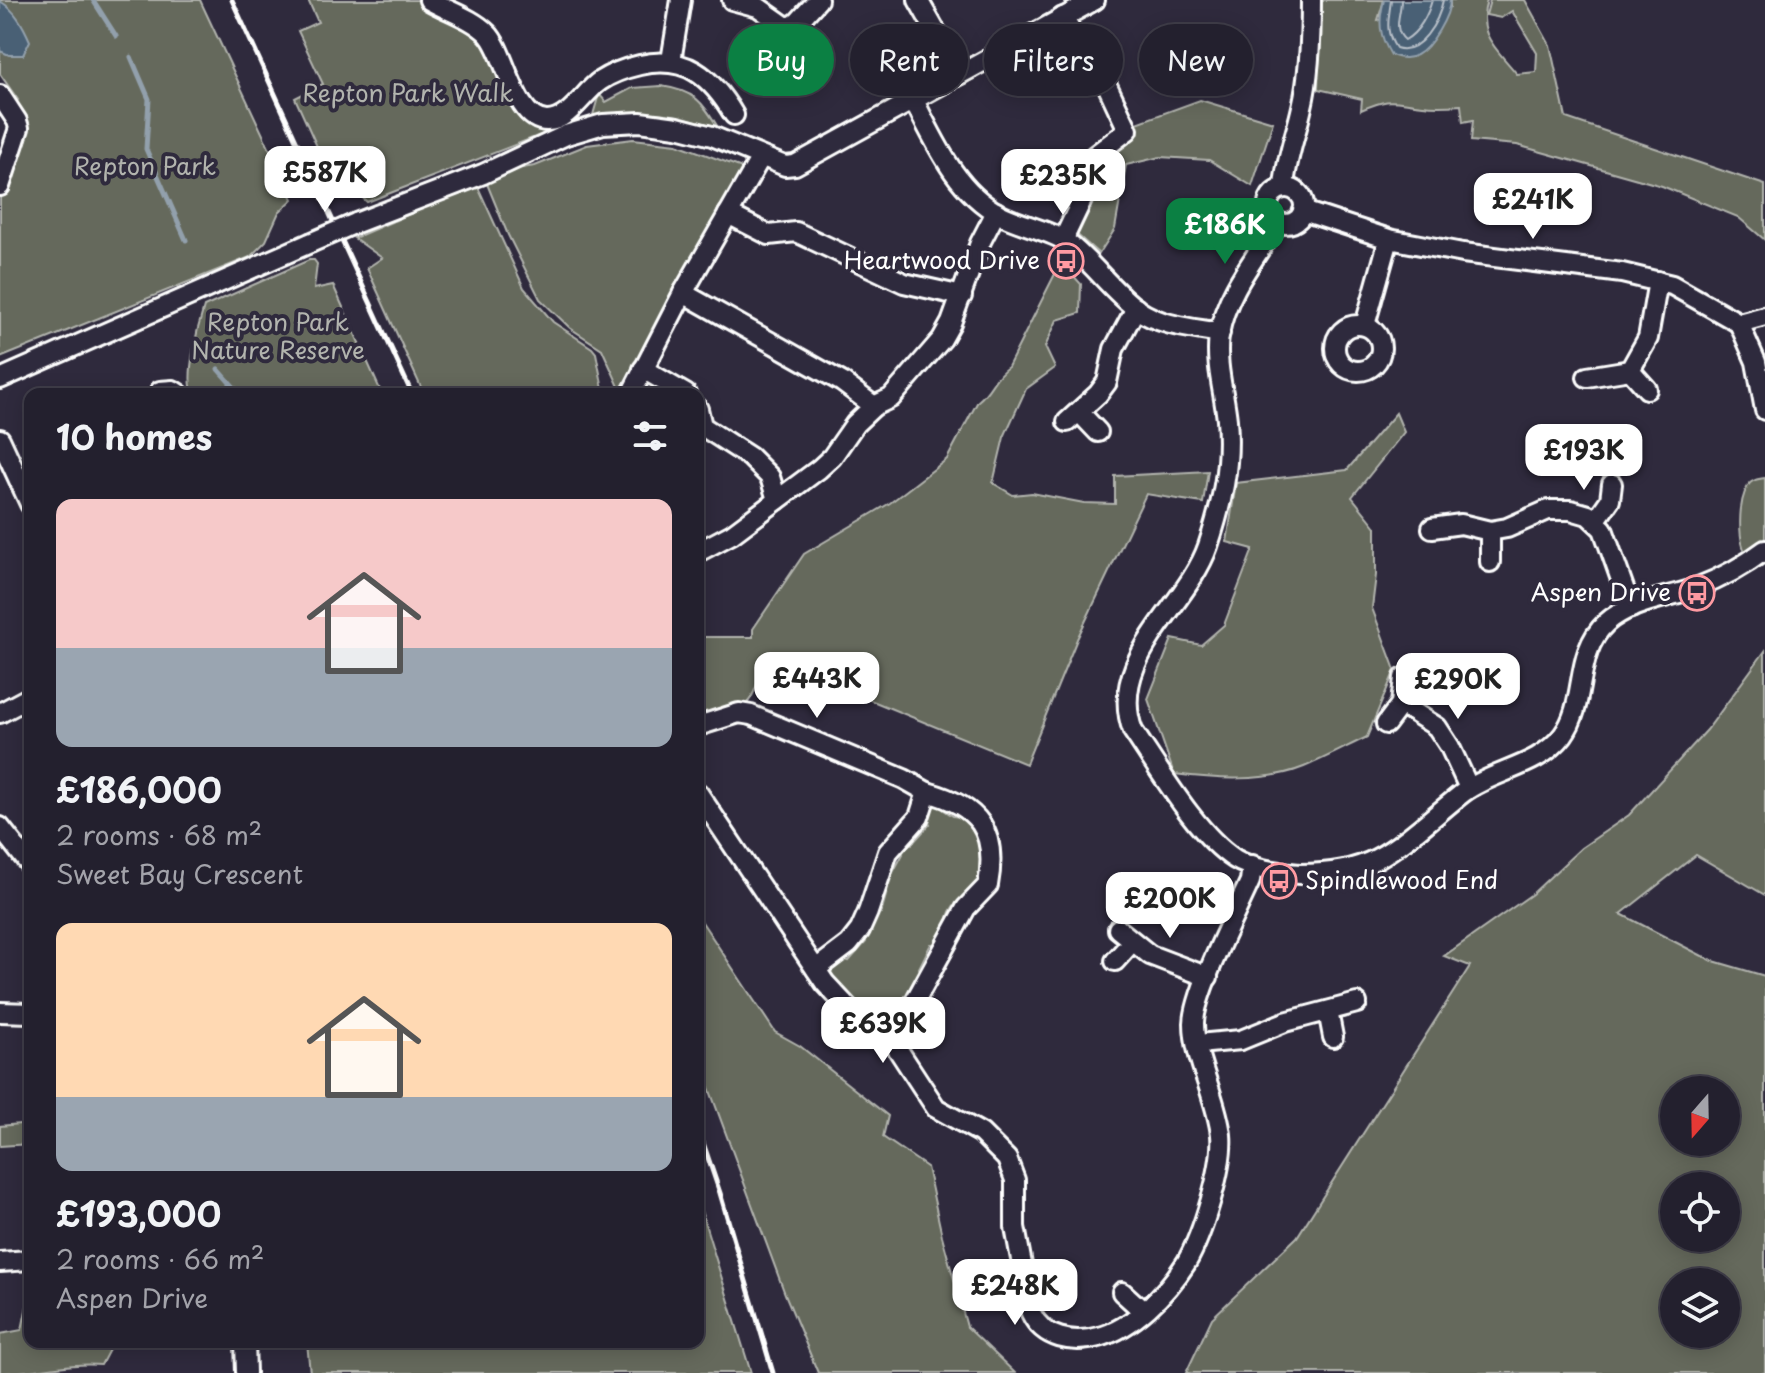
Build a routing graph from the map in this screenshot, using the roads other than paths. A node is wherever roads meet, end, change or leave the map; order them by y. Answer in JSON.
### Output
{"nodes":[{"id":1,"x":429,"y":0,"type":"edge"},
{"id":2,"x":681,"y":0,"type":"edge"},
{"id":3,"x":732,"y":0,"type":"edge"},
{"id":4,"x":818,"y":0,"type":"edge"},
{"id":5,"x":918,"y":0,"type":"edge"},
{"id":6,"x":1095,"y":0,"type":"edge"},
{"id":7,"x":1311,"y":0,"type":"edge"},
{"id":8,"x":1063,"y":17,"type":"junction"},
{"id":9,"x":932,"y":24,"type":"edge"},
{"id":10,"x":671,"y":61,"type":"junction"},
{"id":11,"x":968,"y":70,"type":"edge"},
{"id":12,"x":0,"y":95,"type":"edge"},
{"id":13,"x":919,"y":96,"type":"edge"},
{"id":14,"x":913,"y":99,"type":"junction"},
{"id":15,"x":734,"y":115,"type":"dead end"},
{"id":16,"x":7,"y":147,"type":"edge"},
{"id":17,"x":761,"y":157,"type":"junction"},
{"id":18,"x":0,"y":186,"type":"edge"},
{"id":19,"x":1284,"y":187,"type":"junction"},
{"id":20,"x":1303,"y":211,"type":"junction"},
{"id":21,"x":996,"y":212,"type":"junction"},
{"id":22,"x":728,"y":214,"type":"junction"},
{"id":23,"x":1278,"y":222,"type":"junction"},
{"id":24,"x":1389,"y":239,"type":"junction"},
{"id":25,"x":1063,"y":240,"type":"junction"},
{"id":26,"x":1658,"y":281,"type":"junction"},
{"id":27,"x":683,"y":293,"type":"junction"},
{"id":28,"x":962,"y":296,"type":"junction"},
{"id":29,"x":1136,"y":308,"type":"junction"},
{"id":30,"x":1765,"y":316,"type":"edge"},
{"id":31,"x":1739,"y":323,"type":"junction"},
{"id":32,"x":1365,"y":325,"type":"dead end"},
{"id":33,"x":1220,"y":333,"type":"junction"},
{"id":34,"x":643,"y":369,"type":"junction"},
{"id":35,"x":1630,"y":370,"type":"junction"},
{"id":36,"x":1587,"y":377,"type":"dead end"},
{"id":37,"x":0,"y":379,"type":"edge"},
{"id":38,"x":634,"y":388,"type":"edge"},
{"id":39,"x":676,"y":388,"type":"edge"},
{"id":40,"x":1647,"y":389,"type":"dead end"},
{"id":41,"x":874,"y":406,"type":"junction"},
{"id":42,"x":1765,"y":410,"type":"edge"},
{"id":43,"x":704,"y":427,"type":"edge"},
{"id":44,"x":1098,"y":432,"type":"dead end"},
{"id":45,"x":0,"y":439,"type":"edge"},
{"id":46,"x":1612,"y":484,"type":"dead end"},
{"id":47,"x":24,"y":491,"type":"edge"},
{"id":48,"x":777,"y":500,"type":"junction"},
{"id":49,"x":1596,"y":520,"type":"junction"},
{"id":50,"x":1432,"y":528,"type":"dead end"},
{"id":51,"x":1490,"y":531,"type":"junction"},
{"id":52,"x":704,"y":549,"type":"edge"},
{"id":53,"x":1765,"y":550,"type":"edge"},
{"id":54,"x":1490,"y":562,"type":"dead end"},
{"id":55,"x":1631,"y":608,"type":"junction"},
{"id":56,"x":1404,"y":678,"type":"dead end"},
{"id":57,"x":24,"y":700,"type":"edge"},
{"id":58,"x":1401,"y":704,"type":"junction"},
{"id":59,"x":0,"y":713,"type":"edge"},
{"id":60,"x":704,"y":724,"type":"edge"},
{"id":61,"x":1386,"y":724,"type":"dead end"},
{"id":62,"x":1469,"y":788,"type":"junction"},
{"id":63,"x":927,"y":792,"type":"junction"},
{"id":64,"x":704,"y":802,"type":"edge"},
{"id":65,"x":0,"y":827,"type":"edge"},
{"id":66,"x":24,"y":857,"type":"edge"},
{"id":67,"x":1252,"y":865,"type":"junction"},
{"id":68,"x":1115,"y":961,"type":"dead end"},
{"id":69,"x":816,"y":969,"type":"junction"},
{"id":70,"x":1208,"y":977,"type":"junction"},
{"id":71,"x":1357,"y":1003,"type":"dead end"},
{"id":72,"x":1328,"y":1011,"type":"junction"},
{"id":73,"x":0,"y":1012,"type":"edge"},
{"id":74,"x":24,"y":1013,"type":"edge"},
{"id":75,"x":887,"y":1034,"type":"junction"},
{"id":76,"x":1333,"y":1037,"type":"dead end"},
{"id":77,"x":1198,"y":1044,"type":"junction"},
{"id":78,"x":24,"y":1260,"type":"edge"},
{"id":79,"x":0,"y":1262,"type":"edge"},
{"id":80,"x":1122,"y":1292,"type":"dead end"},
{"id":81,"x":1138,"y":1315,"type":"junction"},
{"id":82,"x":245,"y":1348,"type":"edge"},
{"id":83,"x":246,"y":1373,"type":"edge"}],
"edges":[{"from":1,"to":10,"type":"street"},
{"from":2,"to":10,"type":"street"},
{"from":3,"to":4,"type":"street"},
{"from":5,"to":9,"type":"street"},
{"from":6,"to":8,"type":"street"},
{"from":7,"to":19,"type":"street"},
{"from":8,"to":11,"type":"street"},
{"from":8,"to":25,"type":"street"},
{"from":10,"to":15,"type":"street"},
{"from":12,"to":16,"type":"street"},
{"from":13,"to":14,"type":"street"},
{"from":14,"to":17,"type":"street"},
{"from":14,"to":21,"type":"street"},
{"from":16,"to":18,"type":"street"},
{"from":17,"to":22,"type":"street"},
{"from":17,"to":37,"type":"street","bridge":true},
{"from":19,"to":20,"type":"street"},
{"from":19,"to":23,"type":"street"},
{"from":20,"to":23,"type":"street"},
{"from":20,"to":24,"type":"street"},
{"from":21,"to":25,"type":"street"},
{"from":21,"to":28,"type":"street"},
{"from":22,"to":27,"type":"street"},
{"from":22,"to":28,"type":"street"},
{"from":23,"to":33,"type":"street"},
{"from":24,"to":26,"type":"street"},
{"from":24,"to":32,"type":"street"},
{"from":25,"to":29,"type":"street"},
{"from":26,"to":31,"type":"street"},
{"from":26,"to":35,"type":"street"},
{"from":27,"to":34,"type":"street"},
{"from":27,"to":41,"type":"street"},
{"from":28,"to":41,"type":"street"},
{"from":29,"to":33,"type":"street"},
{"from":29,"to":44,"type":"street"},
{"from":30,"to":31,"type":"street"},
{"from":31,"to":42,"type":"street"},
{"from":33,"to":67,"type":"street"},
{"from":34,"to":38,"type":"street"},
{"from":34,"to":39,"type":"street"},
{"from":35,"to":36,"type":"street"},
{"from":35,"to":40,"type":"street"},
{"from":41,"to":48,"type":"street"},
{"from":43,"to":48,"type":"street"},
{"from":45,"to":47,"type":"street"},
{"from":46,"to":49,"type":"street"},
{"from":48,"to":52,"type":"street"},
{"from":49,"to":51,"type":"street"},
{"from":49,"to":55,"type":"street"},
{"from":50,"to":51,"type":"street"},
{"from":51,"to":54,"type":"street"},
{"from":53,"to":55,"type":"street"},
{"from":55,"to":62,"type":"street"},
{"from":56,"to":58,"type":"street"},
{"from":57,"to":59,"type":"street"},
{"from":58,"to":61,"type":"street"},
{"from":58,"to":62,"type":"street"},
{"from":60,"to":63,"type":"street"},
{"from":62,"to":67,"type":"street"},
{"from":63,"to":69,"type":"street"},
{"from":63,"to":75,"type":"street"},
{"from":64,"to":69,"type":"street"},
{"from":65,"to":66,"type":"street"},
{"from":67,"to":70,"type":"street"},
{"from":68,"to":70,"type":"street"},
{"from":69,"to":75,"type":"street"},
{"from":70,"to":77,"type":"street"},
{"from":71,"to":72,"type":"street"},
{"from":72,"to":76,"type":"street"},
{"from":72,"to":77,"type":"street"},
{"from":73,"to":74,"type":"street"},
{"from":75,"to":81,"type":"street"},
{"from":77,"to":81,"type":"street"},
{"from":78,"to":79,"type":"street"},
{"from":80,"to":81,"type":"street"},
{"from":82,"to":83,"type":"street"}]}
